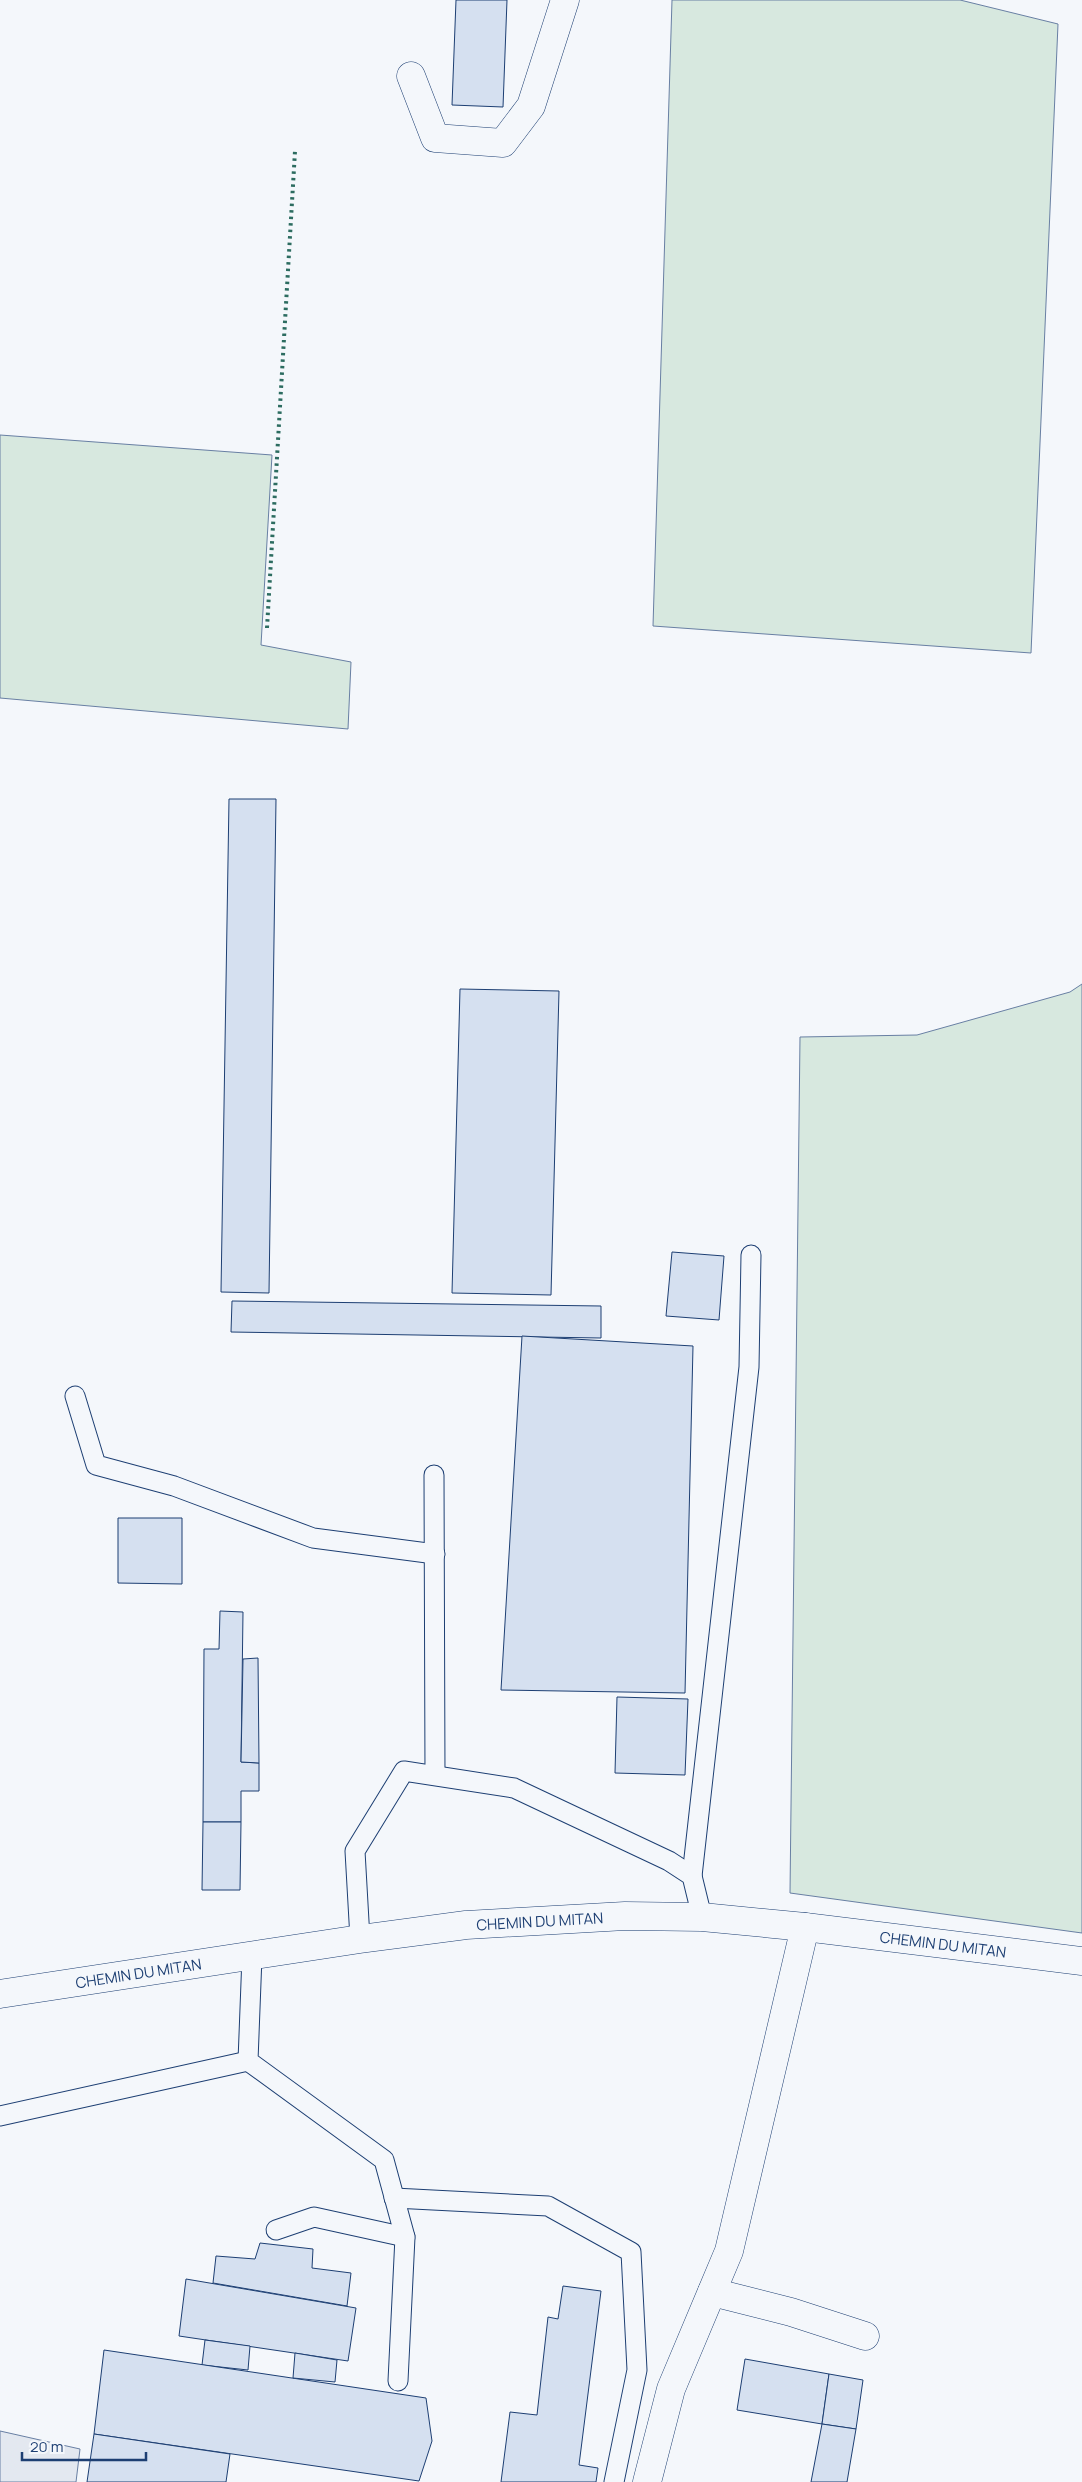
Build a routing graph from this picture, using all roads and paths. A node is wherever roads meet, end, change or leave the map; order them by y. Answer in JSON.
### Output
{"nodes":[{"id":1,"x":565,"y":0,"type":"edge"},
{"id":2,"x":411,"y":76,"type":"dead end"},
{"id":3,"x":751,"y":1255,"type":"dead end"},
{"id":4,"x":75,"y":1396,"type":"dead end"},
{"id":5,"x":434,"y":1476,"type":"dead end"},
{"id":6,"x":435,"y":1554,"type":"junction"},
{"id":7,"x":435,"y":1775,"type":"junction"},
{"id":8,"x":692,"y":1876,"type":"junction"},
{"id":9,"x":702,"y":1918,"type":"junction"},
{"id":10,"x":805,"y":1927,"type":"junction"},
{"id":11,"x":360,"y":1938,"type":"junction"},
{"id":12,"x":252,"y":1956,"type":"junction"},
{"id":13,"x":1082,"y":1961,"type":"edge"},
{"id":14,"x":0,"y":1994,"type":"edge"},
{"id":15,"x":248,"y":2061,"type":"junction"},
{"id":16,"x":0,"y":2116,"type":"edge"},
{"id":17,"x":394,"y":2198,"type":"junction"},
{"id":18,"x":276,"y":2230,"type":"dead end"},
{"id":19,"x":405,"y":2237,"type":"junction"},
{"id":20,"x":712,"y":2292,"type":"junction"},
{"id":21,"x":865,"y":2336,"type":"dead end"},
{"id":22,"x":398,"y":2381,"type":"dead end"},
{"id":23,"x":614,"y":2482,"type":"edge"},
{"id":24,"x":647,"y":2482,"type":"edge"}],
"edges":[{"from":1,"to":2,"type":"street"},
{"from":3,"to":8,"type":"lane"},
{"from":4,"to":6,"type":"lane"},
{"from":5,"to":6,"type":"lane"},
{"from":6,"to":7,"type":"lane"},
{"from":7,"to":8,"type":"lane"},
{"from":7,"to":11,"type":"lane"},
{"from":8,"to":9,"type":"lane"},
{"from":9,"to":10,"type":"street","name":"CHEMIN DU MITAN"},
{"from":9,"to":11,"type":"street","name":"CHEMIN DU MITAN"},
{"from":10,"to":13,"type":"street","name":"CHEMIN DU MITAN"},
{"from":10,"to":20,"type":"street"},
{"from":11,"to":12,"type":"street","name":"CHEMIN DU MITAN"},
{"from":12,"to":14,"type":"street","name":"CHEMIN DU MITAN"},
{"from":12,"to":15,"type":"lane"},
{"from":15,"to":16,"type":"lane"},
{"from":15,"to":17,"type":"lane"},
{"from":17,"to":19,"type":"lane"},
{"from":17,"to":23,"type":"lane"},
{"from":18,"to":19,"type":"lane"},
{"from":19,"to":22,"type":"lane"},
{"from":20,"to":21,"type":"street"},
{"from":20,"to":24,"type":"street"}]}
